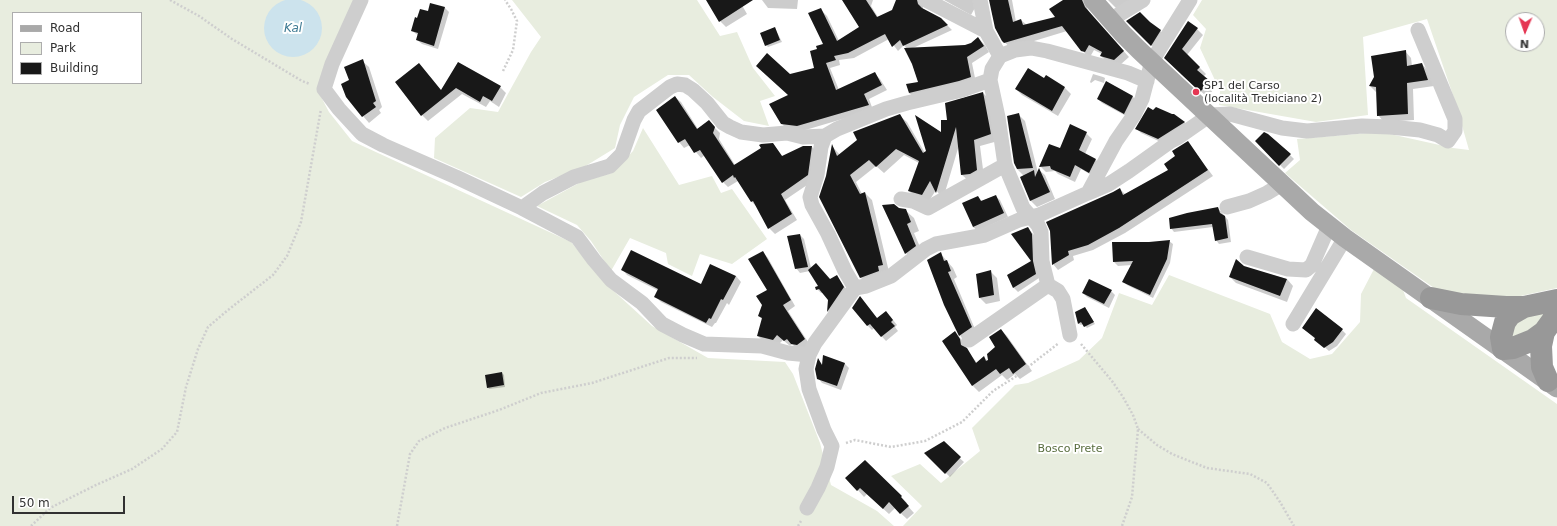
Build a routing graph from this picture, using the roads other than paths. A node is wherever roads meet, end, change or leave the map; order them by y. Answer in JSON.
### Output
{"nodes":[{"id":1,"x":361,"y":0,"type":"edge"},
{"id":2,"x":926,"y":0,"type":"edge"},
{"id":3,"x":980,"y":0,"type":"edge"},
{"id":4,"x":1093,"y":0,"type":"edge"},
{"id":5,"x":1143,"y":0,"type":"edge"},
{"id":6,"x":1190,"y":0,"type":"edge"},
{"id":7,"x":1110,"y":20,"type":"junction"},
{"id":8,"x":1418,"y":30,"type":"dead end"},
{"id":9,"x":986,"y":31,"type":"junction"},
{"id":10,"x":1000,"y":56,"type":"junction"},
{"id":11,"x":1152,"y":61,"type":"junction"},
{"id":12,"x":990,"y":80,"type":"junction"},
{"id":13,"x":1147,"y":81,"type":"junction"},
{"id":14,"x":1210,"y":115,"type":"junction"},
{"id":15,"x":825,"y":136,"type":"junction"},
{"id":16,"x":1005,"y":165,"type":"junction"},
{"id":17,"x":1282,"y":184,"type":"junction"},
{"id":18,"x":1088,"y":192,"type":"junction"},
{"id":19,"x":901,"y":199,"type":"dead end"},
{"id":20,"x":1227,"y":207,"type":"dead end"},
{"id":21,"x":522,"y":208,"type":"junction"},
{"id":22,"x":1031,"y":218,"type":"junction"},
{"id":23,"x":1329,"y":226,"type":"junction"},
{"id":24,"x":1345,"y":238,"type":"junction"},
{"id":25,"x":1247,"y":257,"type":"dead end"},
{"id":26,"x":1048,"y":285,"type":"junction"},
{"id":27,"x":855,"y":288,"type":"junction"},
{"id":28,"x":1431,"y":298,"type":"junction"},
{"id":29,"x":1557,"y":300,"type":"edge"},
{"id":30,"x":1524,"y":307,"type":"junction"},
{"id":31,"x":1557,"y":314,"type":"edge"},
{"id":32,"x":1293,"y":324,"type":"dead end"},
{"id":33,"x":1544,"y":332,"type":"junction"},
{"id":34,"x":1070,"y":335,"type":"road end"},
{"id":35,"x":968,"y":340,"type":"dead end"},
{"id":36,"x":1503,"y":349,"type":"junction"},
{"id":37,"x":809,"y":355,"type":"junction"},
{"id":38,"x":1552,"y":384,"type":"edge"},
{"id":39,"x":807,"y":508,"type":"dead end"}],
"edges":[{"from":1,"to":21,"type":"street"},
{"from":2,"to":9,"type":"street"},
{"from":3,"to":9,"type":"street"},
{"from":4,"to":7,"type":"main road"},
{"from":5,"to":7,"type":"street"},
{"from":6,"to":11,"type":"street"},
{"from":7,"to":11,"type":"main road"},
{"from":8,"to":14,"type":"street"},
{"from":9,"to":10,"type":"street"},
{"from":10,"to":12,"type":"street"},
{"from":10,"to":13,"type":"street"},
{"from":11,"to":13,"type":"street"},
{"from":11,"to":14,"type":"main road"},
{"from":12,"to":15,"type":"street"},
{"from":12,"to":16,"type":"street"},
{"from":13,"to":18,"type":"street"},
{"from":14,"to":17,"type":"main road"},
{"from":14,"to":18,"type":"street"},
{"from":15,"to":21,"type":"street"},
{"from":15,"to":27,"type":"street"},
{"from":16,"to":19,"type":"street"},
{"from":16,"to":22,"type":"street"},
{"from":17,"to":20,"type":"street"},
{"from":17,"to":23,"type":"main road"},
{"from":18,"to":22,"type":"street"},
{"from":21,"to":37,"type":"street"},
{"from":22,"to":26,"type":"street"},
{"from":22,"to":27,"type":"street"},
{"from":23,"to":24,"type":"main road"},
{"from":23,"to":25,"type":"street"},
{"from":24,"to":28,"type":"main road"},
{"from":24,"to":32,"type":"street"},
{"from":26,"to":34,"type":"street"},
{"from":26,"to":35,"type":"street"},
{"from":27,"to":37,"type":"street"},
{"from":28,"to":30,"type":"highway"},
{"from":28,"to":36,"type":"main road"},
{"from":29,"to":30,"type":"highway"},
{"from":30,"to":36,"type":"highway"},
{"from":31,"to":33,"type":"highway"},
{"from":33,"to":36,"type":"highway"},
{"from":33,"to":38,"type":"highway"},
{"from":36,"to":38,"type":"main road"},
{"from":37,"to":39,"type":"street"}]}
